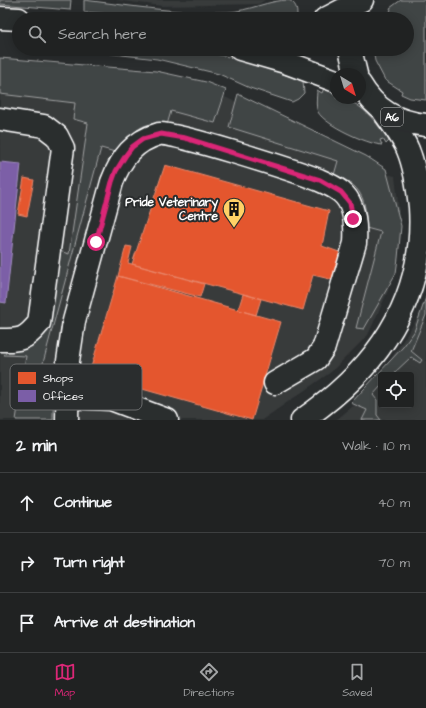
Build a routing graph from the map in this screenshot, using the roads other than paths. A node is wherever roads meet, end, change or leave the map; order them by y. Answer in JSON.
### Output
{"nodes":[{"id":1,"x":362,"y":0,"type":"edge"},
{"id":2,"x":368,"y":0,"type":"edge"},
{"id":3,"x":338,"y":12,"type":"edge"},
{"id":4,"x":361,"y":12,"type":"edge"},
{"id":5,"x":0,"y":18,"type":"edge"},
{"id":6,"x":12,"y":19,"type":"edge"},
{"id":7,"x":264,"y":56,"type":"edge"},
{"id":8,"x":352,"y":56,"type":"edge"},
{"id":9,"x":355,"y":68,"type":"edge"},
{"id":10,"x":330,"y":79,"type":"edge"},
{"id":11,"x":366,"y":94,"type":"edge"},
{"id":12,"x":384,"y":112,"type":"junction"},
{"id":13,"x":0,"y":120,"type":"edge"},
{"id":14,"x":426,"y":125,"type":"edge"},
{"id":15,"x":424,"y":225,"type":"edge"},
{"id":16,"x":0,"y":340,"type":"edge"},
{"id":17,"x":68,"y":364,"type":"edge"},
{"id":18,"x":276,"y":383,"type":"dead end"},
{"id":19,"x":140,"y":410,"type":"edge"},
{"id":20,"x":315,"y":416,"type":"edge"},
{"id":21,"x":167,"y":420,"type":"edge"}],
"edges":[{"from":1,"to":3,"type":"street"},
{"from":2,"to":4,"type":"street"},
{"from":5,"to":6,"type":"street"},
{"from":7,"to":10,"type":"street"},
{"from":8,"to":9,"type":"street"},
{"from":11,"to":12,"type":"street","number":"A6"},
{"from":12,"to":14,"type":"street","number":"A6"},
{"from":12,"to":15,"type":"street"},
{"from":13,"to":16,"type":"street"},
{"from":15,"to":20,"type":"street"},
{"from":17,"to":18,"type":"street"},
{"from":19,"to":21,"type":"street"}]}
